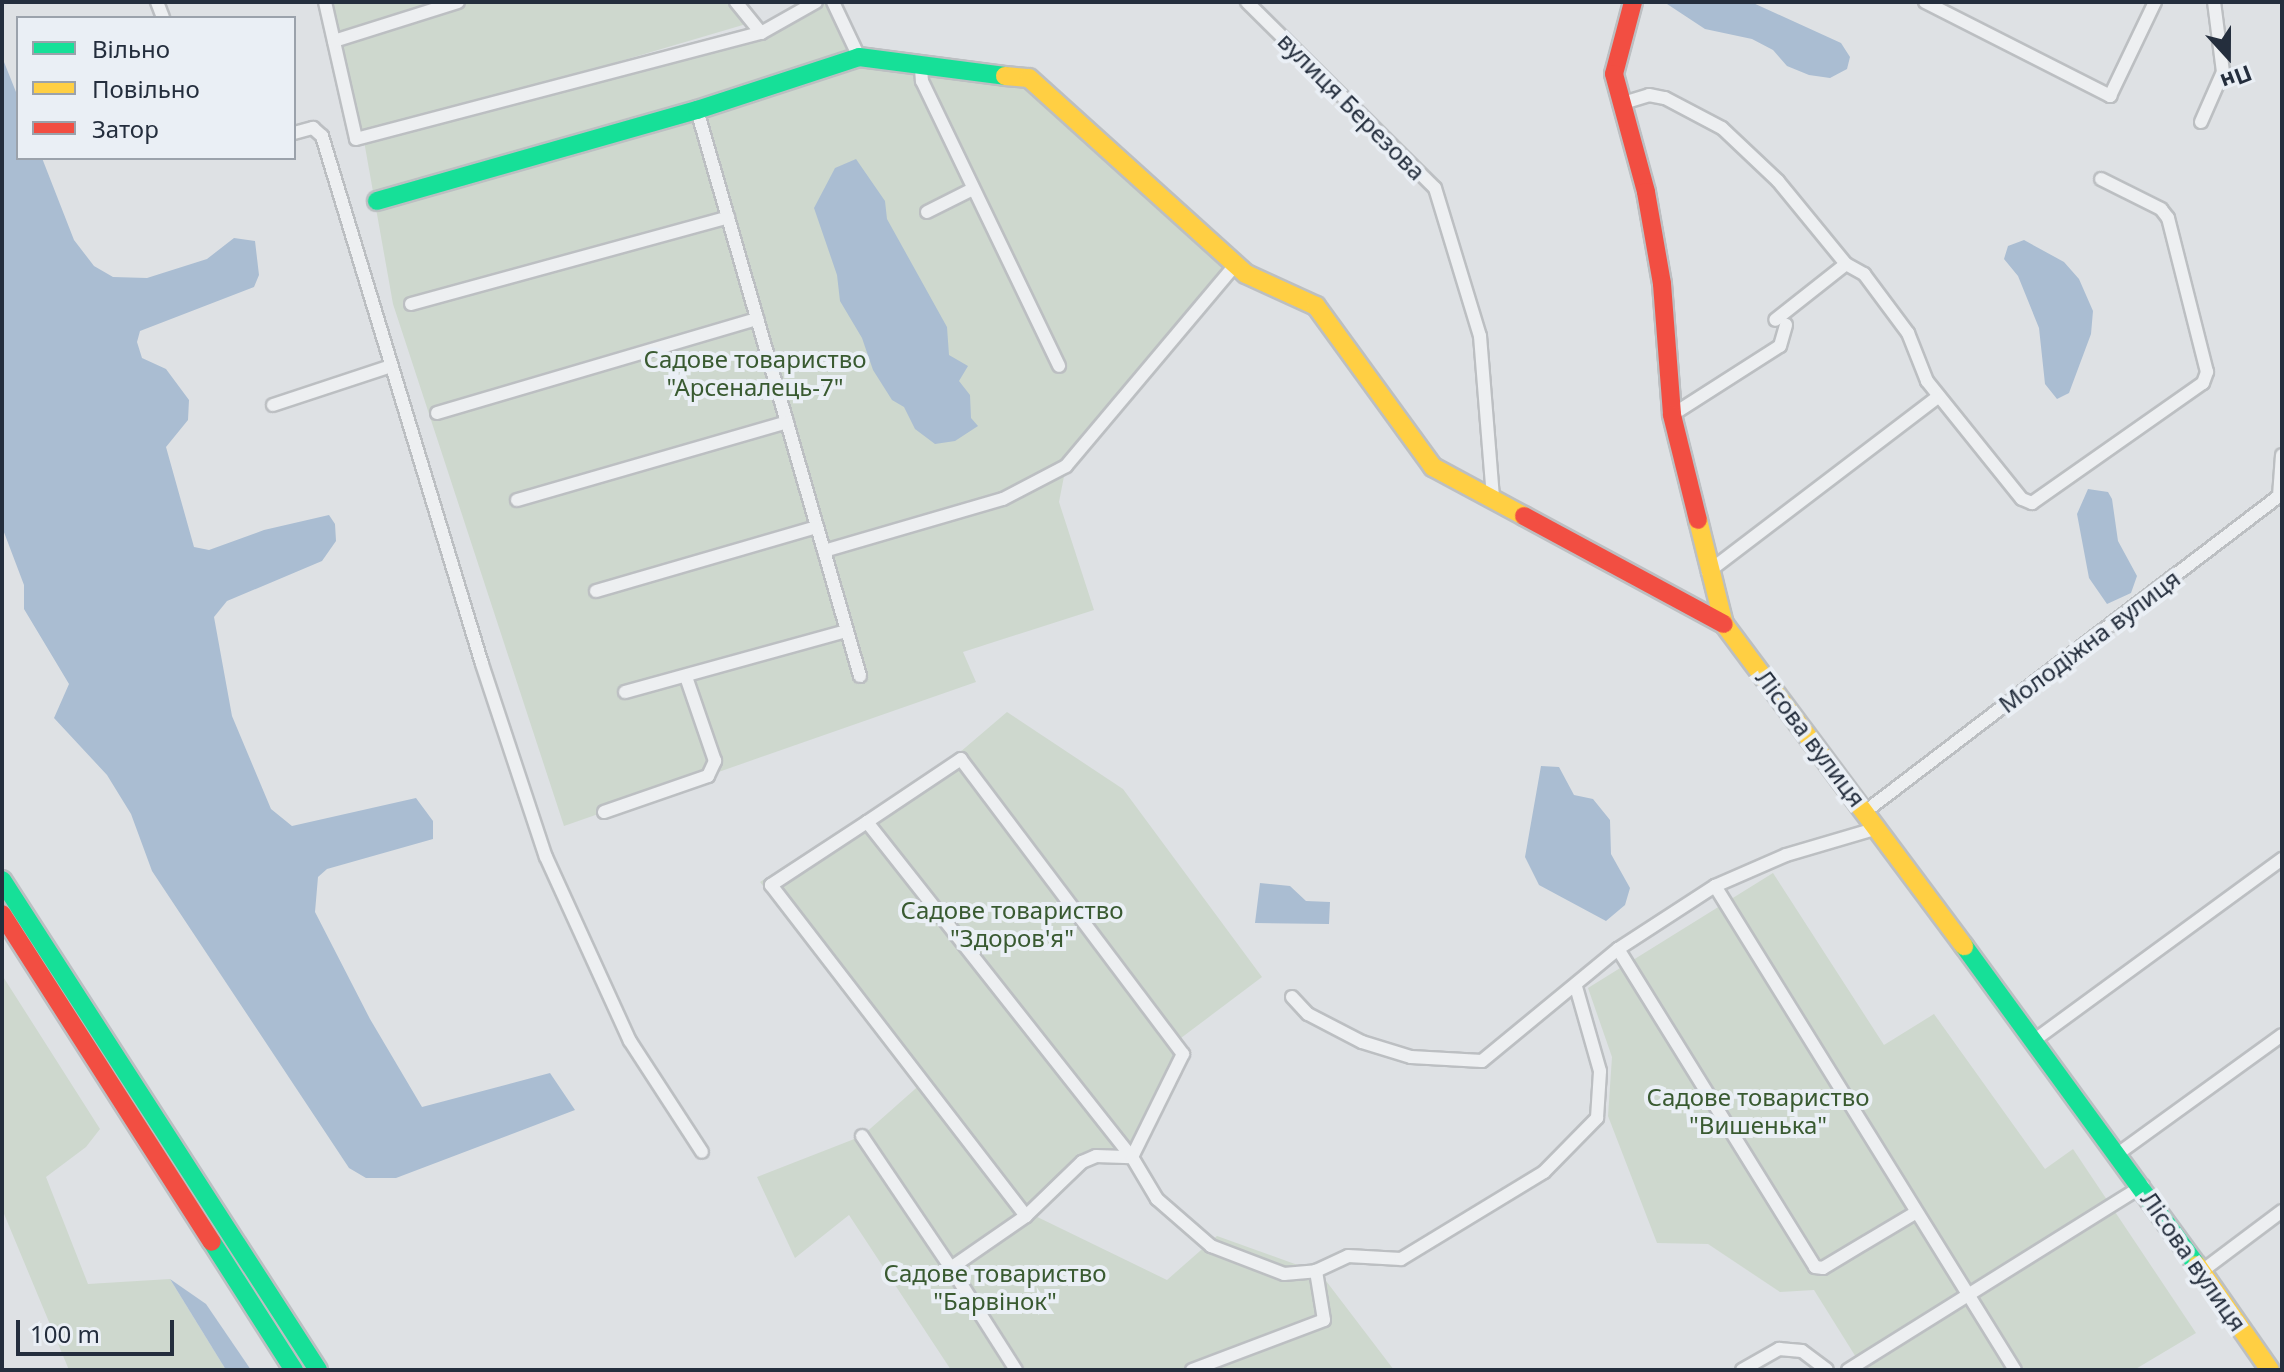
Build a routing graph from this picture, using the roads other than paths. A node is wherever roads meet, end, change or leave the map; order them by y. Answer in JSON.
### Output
{"nodes":[{"id":1,"x":325,"y":2,"type":"edge"},
{"id":2,"x":458,"y":2,"type":"edge"},
{"id":3,"x":736,"y":2,"type":"edge"},
{"id":4,"x":816,"y":2,"type":"edge"},
{"id":5,"x":833,"y":2,"type":"edge"},
{"id":6,"x":1247,"y":2,"type":"edge"},
{"id":7,"x":1633,"y":2,"type":"edge"},
{"id":8,"x":1925,"y":2,"type":"edge"},
{"id":9,"x":2155,"y":2,"type":"edge"},
{"id":10,"x":2214,"y":2,"type":"edge"},
{"id":11,"x":761,"y":33,"type":"junction"},
{"id":12,"x":334,"y":41,"type":"junction"},
{"id":13,"x":859,"y":57,"type":"junction"},
{"id":14,"x":921,"y":68,"type":"junction"},
{"id":15,"x":1620,"y":104,"type":"junction"},
{"id":16,"x":697,"y":110,"type":"junction"},
{"id":17,"x":2201,"y":122,"type":"dead end"},
{"id":18,"x":296,"y":132,"type":"edge"},
{"id":19,"x":2101,"y":179,"type":"dead end"},
{"id":20,"x":973,"y":189,"type":"junction"},
{"id":21,"x":377,"y":201,"type":"dead end"},
{"id":22,"x":927,"y":212,"type":"dead end"},
{"id":23,"x":728,"y":217,"type":"junction"},
{"id":24,"x":1236,"y":264,"type":"junction"},
{"id":25,"x":1846,"y":264,"type":"junction"},
{"id":26,"x":411,"y":304,"type":"dead end"},
{"id":27,"x":757,"y":319,"type":"junction"},
{"id":28,"x":391,"y":366,"type":"junction"},
{"id":29,"x":1059,"y":366,"type":"dead end"},
{"id":30,"x":1939,"y":396,"type":"junction"},
{"id":31,"x":273,"y":405,"type":"dead end"},
{"id":32,"x":437,"y":413,"type":"dead end"},
{"id":33,"x":1672,"y":415,"type":"junction"},
{"id":34,"x":787,"y":422,"type":"junction"},
{"id":35,"x":2282,"y":455,"type":"edge"},
{"id":36,"x":1493,"y":499,"type":"junction"},
{"id":37,"x":517,"y":500,"type":"dead end"},
{"id":38,"x":817,"y":527,"type":"junction"},
{"id":39,"x":824,"y":551,"type":"junction"},
{"id":40,"x":1708,"y":572,"type":"junction"},
{"id":41,"x":596,"y":591,"type":"dead end"},
{"id":42,"x":1724,"y":624,"type":"junction"},
{"id":43,"x":847,"y":631,"type":"junction"},
{"id":44,"x":860,"y":676,"type":"dead end"},
{"id":45,"x":686,"y":677,"type":"junction"},
{"id":46,"x":625,"y":692,"type":"dead end"},
{"id":47,"x":1866,"y":811,"type":"junction"},
{"id":48,"x":604,"y":812,"type":"dead end"},
{"id":49,"x":867,"y":822,"type":"junction"},
{"id":50,"x":1878,"y":828,"type":"junction"},
{"id":51,"x":2282,"y":859,"type":"edge"},
{"id":52,"x":2,"y":880,"type":"edge"},
{"id":53,"x":1715,"y":886,"type":"junction"},
{"id":54,"x":2,"y":914,"type":"edge"},
{"id":55,"x":1618,"y":949,"type":"junction"},
{"id":56,"x":1576,"y":987,"type":"junction"},
{"id":57,"x":1292,"y":997,"type":"dead end"},
{"id":58,"x":2282,"y":1035,"type":"edge"},
{"id":59,"x":2036,"y":1039,"type":"junction"},
{"id":60,"x":862,"y":1136,"type":"dead end"},
{"id":61,"x":702,"y":1152,"type":"dead end"},
{"id":62,"x":2119,"y":1153,"type":"junction"},
{"id":63,"x":1132,"y":1157,"type":"junction"},
{"id":64,"x":2143,"y":1186,"type":"junction"},
{"id":65,"x":2282,"y":1211,"type":"edge"},
{"id":66,"x":1915,"y":1213,"type":"junction"},
{"id":67,"x":1026,"y":1216,"type":"junction"},
{"id":68,"x":951,"y":1268,"type":"junction"},
{"id":69,"x":1316,"y":1271,"type":"junction"},
{"id":70,"x":2202,"y":1271,"type":"junction"},
{"id":71,"x":1968,"y":1298,"type":"junction"},
{"id":72,"x":294,"y":1370,"type":"edge"},
{"id":73,"x":318,"y":1370,"type":"edge"},
{"id":74,"x":1016,"y":1370,"type":"edge"},
{"id":75,"x":1192,"y":1370,"type":"edge"},
{"id":76,"x":1742,"y":1370,"type":"edge"},
{"id":77,"x":1827,"y":1370,"type":"edge"},
{"id":78,"x":1848,"y":1370,"type":"edge"},
{"id":79,"x":2015,"y":1370,"type":"edge"},
{"id":80,"x":2270,"y":1370,"type":"edge"}],
"edges":[{"from":1,"to":12,"type":"street"},
{"from":2,"to":12,"type":"street"},
{"from":3,"to":11,"type":"street"},
{"from":4,"to":11,"type":"street"},
{"from":5,"to":13,"type":"street"},
{"from":6,"to":36,"type":"street","name":"вулиця Березова"},
{"from":7,"to":15,"type":"street","name":"Лісова вулиця"},
{"from":8,"to":9,"type":"street"},
{"from":10,"to":17,"type":"street"},
{"from":11,"to":12,"type":"street"},
{"from":13,"to":14,"type":"street"},
{"from":13,"to":16,"type":"street"},
{"from":14,"to":20,"type":"street"},
{"from":14,"to":24,"type":"street"},
{"from":15,"to":25,"type":"street"},
{"from":15,"to":33,"type":"street","name":"Лісова вулиця"},
{"from":16,"to":21,"type":"street"},
{"from":16,"to":23,"type":"street"},
{"from":18,"to":28,"type":"street"},
{"from":19,"to":30,"type":"street"},
{"from":20,"to":22,"type":"street"},
{"from":20,"to":29,"type":"street"},
{"from":23,"to":26,"type":"street"},
{"from":23,"to":27,"type":"street"},
{"from":24,"to":36,"type":"street"},
{"from":24,"to":39,"type":"street"},
{"from":25,"to":30,"type":"street"},
{"from":25,"to":33,"type":"street"},
{"from":27,"to":32,"type":"street"},
{"from":27,"to":34,"type":"street"},
{"from":28,"to":31,"type":"street"},
{"from":28,"to":61,"type":"street"},
{"from":30,"to":40,"type":"street"},
{"from":33,"to":40,"type":"street","name":"Лісова вулиця"},
{"from":34,"to":37,"type":"street"},
{"from":34,"to":38,"type":"street"},
{"from":35,"to":47,"type":"street","name":"Молодіжна вулиця"},
{"from":36,"to":42,"type":"street"},
{"from":38,"to":39,"type":"street"},
{"from":38,"to":41,"type":"street"},
{"from":39,"to":43,"type":"street"},
{"from":40,"to":42,"type":"street","name":"Лісова вулиця"},
{"from":42,"to":47,"type":"street","name":"Лісова вулиця"},
{"from":43,"to":44,"type":"street"},
{"from":43,"to":45,"type":"street"},
{"from":45,"to":46,"type":"street"},
{"from":45,"to":48,"type":"street"},
{"from":47,"to":50,"type":"street","name":"Лісова вулиця"},
{"from":49,"to":63,"type":"street"},
{"from":49,"to":63,"type":"street"},
{"from":49,"to":67,"type":"street"},
{"from":50,"to":53,"type":"street"},
{"from":50,"to":59,"type":"street","name":"Лісова вулиця"},
{"from":51,"to":59,"type":"street"},
{"from":52,"to":73,"type":"street"},
{"from":53,"to":55,"type":"street"},
{"from":53,"to":66,"type":"street"},
{"from":54,"to":72,"type":"street"},
{"from":55,"to":56,"type":"street"},
{"from":55,"to":66,"type":"street"},
{"from":56,"to":57,"type":"street"},
{"from":56,"to":69,"type":"street"},
{"from":58,"to":62,"type":"street"},
{"from":59,"to":62,"type":"street","name":"Лісова вулиця"},
{"from":60,"to":68,"type":"street"},
{"from":62,"to":64,"type":"street","name":"Лісова вулиця"},
{"from":63,"to":67,"type":"street"},
{"from":63,"to":69,"type":"street"},
{"from":64,"to":70,"type":"street","name":"Лісова вулиця"},
{"from":64,"to":71,"type":"street"},
{"from":65,"to":70,"type":"street"},
{"from":66,"to":71,"type":"street"},
{"from":67,"to":68,"type":"street"},
{"from":68,"to":74,"type":"street"},
{"from":69,"to":75,"type":"street"},
{"from":70,"to":80,"type":"street","name":"Лісова вулиця"},
{"from":71,"to":78,"type":"street"},
{"from":71,"to":79,"type":"street"},
{"from":76,"to":77,"type":"street"}]}
